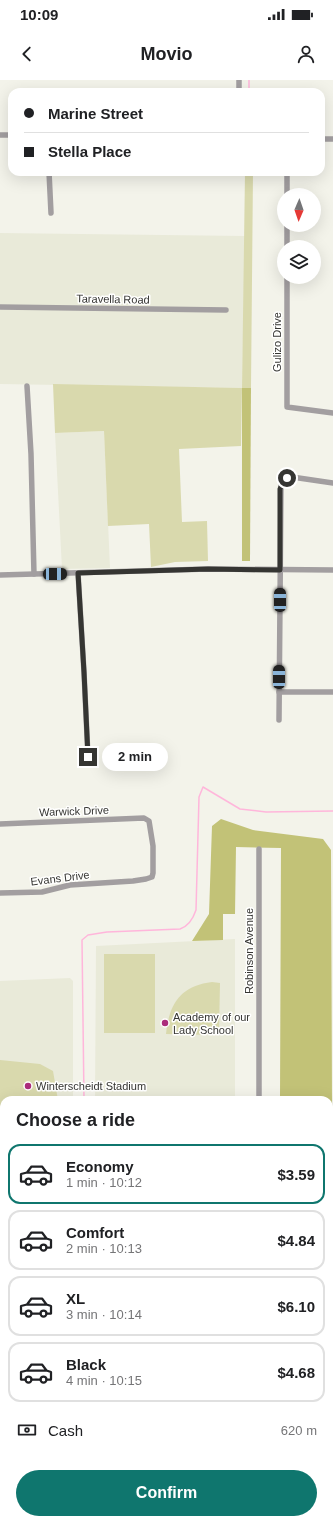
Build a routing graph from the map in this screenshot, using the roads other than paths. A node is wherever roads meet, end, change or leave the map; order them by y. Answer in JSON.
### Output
{"nodes":[{"id":1,"x":49,"y":176,"type":"edge"},
{"id":2,"x":287,"y":176,"type":"edge"},
{"id":3,"x":287,"y":188,"type":"edge"},
{"id":4,"x":51,"y":213,"type":"dead end"},
{"id":5,"x":287,"y":284,"type":"edge"},
{"id":6,"x":0,"y":307,"type":"edge"},
{"id":7,"x":226,"y":310,"type":"dead end"},
{"id":8,"x":27,"y":386,"type":"dead end"},
{"id":9,"x":333,"y":413,"type":"edge"},
{"id":10,"x":333,"y":483,"type":"edge"},
{"id":11,"x":280,"y":570,"type":"junction"},
{"id":12,"x":333,"y":570,"type":"edge"},
{"id":13,"x":78,"y":573,"type":"junction"},
{"id":14,"x":0,"y":574,"type":"edge"},
{"id":15,"x":34,"y":574,"type":"junction"},
{"id":16,"x":279,"y":692,"type":"junction"},
{"id":17,"x":333,"y":692,"type":"edge"},
{"id":18,"x":279,"y":720,"type":"dead end"},
{"id":19,"x":88,"y":757,"type":"dead end"},
{"id":20,"x":0,"y":824,"type":"edge"},
{"id":21,"x":259,"y":849,"type":"dead end"},
{"id":22,"x":146,"y":879,"type":"joint"},
{"id":23,"x":0,"y":893,"type":"edge"},
{"id":24,"x":259,"y":1096,"type":"edge"}],
"edges":[{"from":1,"to":4,"type":"street"},
{"from":2,"to":3,"type":"street"},
{"from":5,"to":9,"type":"street","name":"Gulizo Drive"},
{"from":6,"to":7,"type":"street","name":"Taravella Road"},
{"from":8,"to":15,"type":"street"},
{"from":10,"to":11,"type":"street"},
{"from":11,"to":12,"type":"street"},
{"from":11,"to":13,"type":"street"},
{"from":11,"to":16,"type":"street"},
{"from":13,"to":15,"type":"street"},
{"from":13,"to":19,"type":"street"},
{"from":14,"to":15,"type":"street"},
{"from":16,"to":17,"type":"street"},
{"from":16,"to":18,"type":"street"},
{"from":20,"to":22,"type":"street","name":"Warwick Drive"},
{"from":21,"to":24,"type":"street","name":"Robinson Avenue"},
{"from":22,"to":23,"type":"street","name":"Evans Drive"}]}
